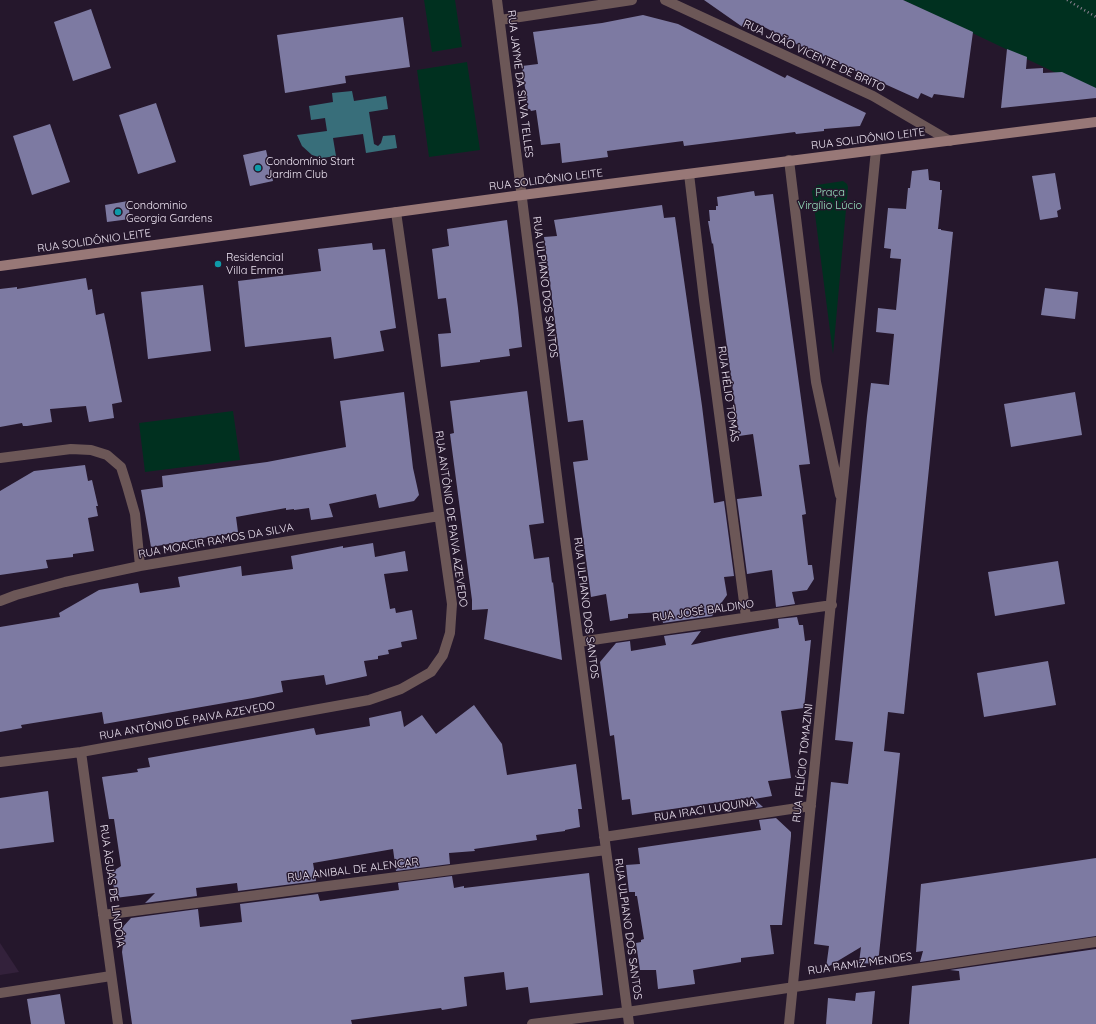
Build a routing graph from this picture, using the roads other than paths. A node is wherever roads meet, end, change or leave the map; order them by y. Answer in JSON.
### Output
{"nodes":[{"id":1,"x":497,"y":0,"type":"edge"},
{"id":2,"x":632,"y":0,"type":"edge"},
{"id":3,"x":665,"y":0,"type":"edge"},
{"id":4,"x":500,"y":20,"type":"junction"},
{"id":5,"x":1096,"y":122,"type":"edge"},
{"id":6,"x":950,"y":141,"type":"junction"},
{"id":7,"x":876,"y":150,"type":"junction"},
{"id":8,"x":789,"y":160,"type":"junction"},
{"id":9,"x":689,"y":174,"type":"junction"},
{"id":10,"x":522,"y":195,"type":"junction"},
{"id":11,"x":396,"y":212,"type":"junction"},
{"id":12,"x":0,"y":266,"type":"edge"},
{"id":13,"x":0,"y":458,"type":"edge"},
{"id":14,"x":842,"y":505,"type":"junction"},
{"id":15,"x":439,"y":516,"type":"junction"},
{"id":16,"x":140,"y":566,"type":"junction"},
{"id":17,"x":0,"y":601,"type":"edge"},
{"id":18,"x":832,"y":605,"type":"junction"},
{"id":19,"x":746,"y":617,"type":"junction"},
{"id":20,"x":579,"y":642,"type":"junction"},
{"id":21,"x":81,"y":752,"type":"junction"},
{"id":22,"x":0,"y":762,"type":"edge"},
{"id":23,"x":811,"y":806,"type":"junction"},
{"id":24,"x":604,"y":837,"type":"junction"},
{"id":25,"x":606,"y":850,"type":"junction"},
{"id":26,"x":103,"y":915,"type":"junction"},
{"id":27,"x":1096,"y":942,"type":"edge"},
{"id":28,"x":111,"y":976,"type":"junction"},
{"id":29,"x":793,"y":986,"type":"junction"},
{"id":30,"x":0,"y":993,"type":"edge"},
{"id":31,"x":627,"y":1012,"type":"junction"},
{"id":32,"x":118,"y":1024,"type":"edge"},
{"id":33,"x":532,"y":1024,"type":"edge"},
{"id":34,"x":629,"y":1024,"type":"edge"},
{"id":35,"x":789,"y":1024,"type":"edge"}],
"edges":[{"from":1,"to":4,"type":"street","name":"RUA JAYME DA SILVA TELLES"},
{"from":2,"to":4,"type":"street"},
{"from":3,"to":6,"type":"street","name":"RUA JOÃO VICENTE DE BRITO"},
{"from":4,"to":10,"type":"street","name":"RUA JAYME DA SILVA TELLES"},
{"from":5,"to":6,"type":"main road","name":"RUA SOLIDÔNIO LEITE"},
{"from":6,"to":7,"type":"main road","name":"RUA SOLIDÔNIO LEITE"},
{"from":7,"to":8,"type":"main road","name":"RUA SOLIDÔNIO LEITE"},
{"from":7,"to":14,"type":"street"},
{"from":8,"to":9,"type":"main road","name":"RUA SOLIDÔNIO LEITE"},
{"from":8,"to":14,"type":"street"},
{"from":9,"to":10,"type":"main road","name":"RUA SOLIDÔNIO LEITE"},
{"from":9,"to":19,"type":"street","name":"RUA HÉLIO TOMÁS"},
{"from":10,"to":11,"type":"main road","name":"RUA SOLIDÔNIO LEITE"},
{"from":10,"to":20,"type":"street","name":"RUA ULPIANO DOS SANTOS"},
{"from":11,"to":12,"type":"main road","name":"RUA SOLIDÔNIO LEITE"},
{"from":11,"to":15,"type":"street","name":"RUA ANTÔNIO DE PAIVA AZEVEDO"},
{"from":13,"to":16,"type":"street"},
{"from":14,"to":18,"type":"street","name":"RUA FELÍCIO TOMAZINI"},
{"from":15,"to":16,"type":"street","name":"RUA MOACIR RAMOS DA SILVA"},
{"from":15,"to":21,"type":"street","name":"RUA ANTÔNIO DE PAIVA AZEVEDO"},
{"from":16,"to":17,"type":"street","name":"RUA MOACIR RAMOS DA SILVA"},
{"from":18,"to":19,"type":"street","name":"RUA JOSÉ BALDINO"},
{"from":18,"to":23,"type":"street","name":"RUA FELÍCIO TOMAZINI"},
{"from":19,"to":20,"type":"street","name":"RUA JOSÉ BALDINO"},
{"from":20,"to":24,"type":"street","name":"RUA ULPIANO DOS SANTOS"},
{"from":21,"to":22,"type":"street","name":"RUA ANTÔNIO DE PAIVA AZEVEDO"},
{"from":21,"to":26,"type":"street","name":"RUA ÀGUAS DE LINDÓIA"},
{"from":23,"to":24,"type":"street","name":"RUA IRACI LUQUINA"},
{"from":23,"to":29,"type":"street","name":"RUA FELÍCIO TOMAZINI"},
{"from":24,"to":25,"type":"street","name":"RUA ULPIANO DOS SANTOS"},
{"from":25,"to":26,"type":"street","name":"RUA ANIBAL DE ALENCAR"},
{"from":25,"to":31,"type":"street","name":"RUA ULPIANO DOS SANTOS"},
{"from":26,"to":28,"type":"street","name":"RUA ÀGUAS DE LINDÓIA"},
{"from":27,"to":29,"type":"street","name":"RUA RAMIZ MENDES"},
{"from":28,"to":30,"type":"street"},
{"from":28,"to":32,"type":"street","name":"RUA ÀGUAS DE LINDÓIA"},
{"from":29,"to":31,"type":"street","name":"RUA RAMIZ MENDES"},
{"from":29,"to":35,"type":"street","name":"RUA FELÍCIO TOMAZINI"},
{"from":31,"to":33,"type":"street","name":"RUA RAMIZ MENDES"},
{"from":31,"to":34,"type":"street","name":"RUA ULPIANO DOS SANTOS"}]}
